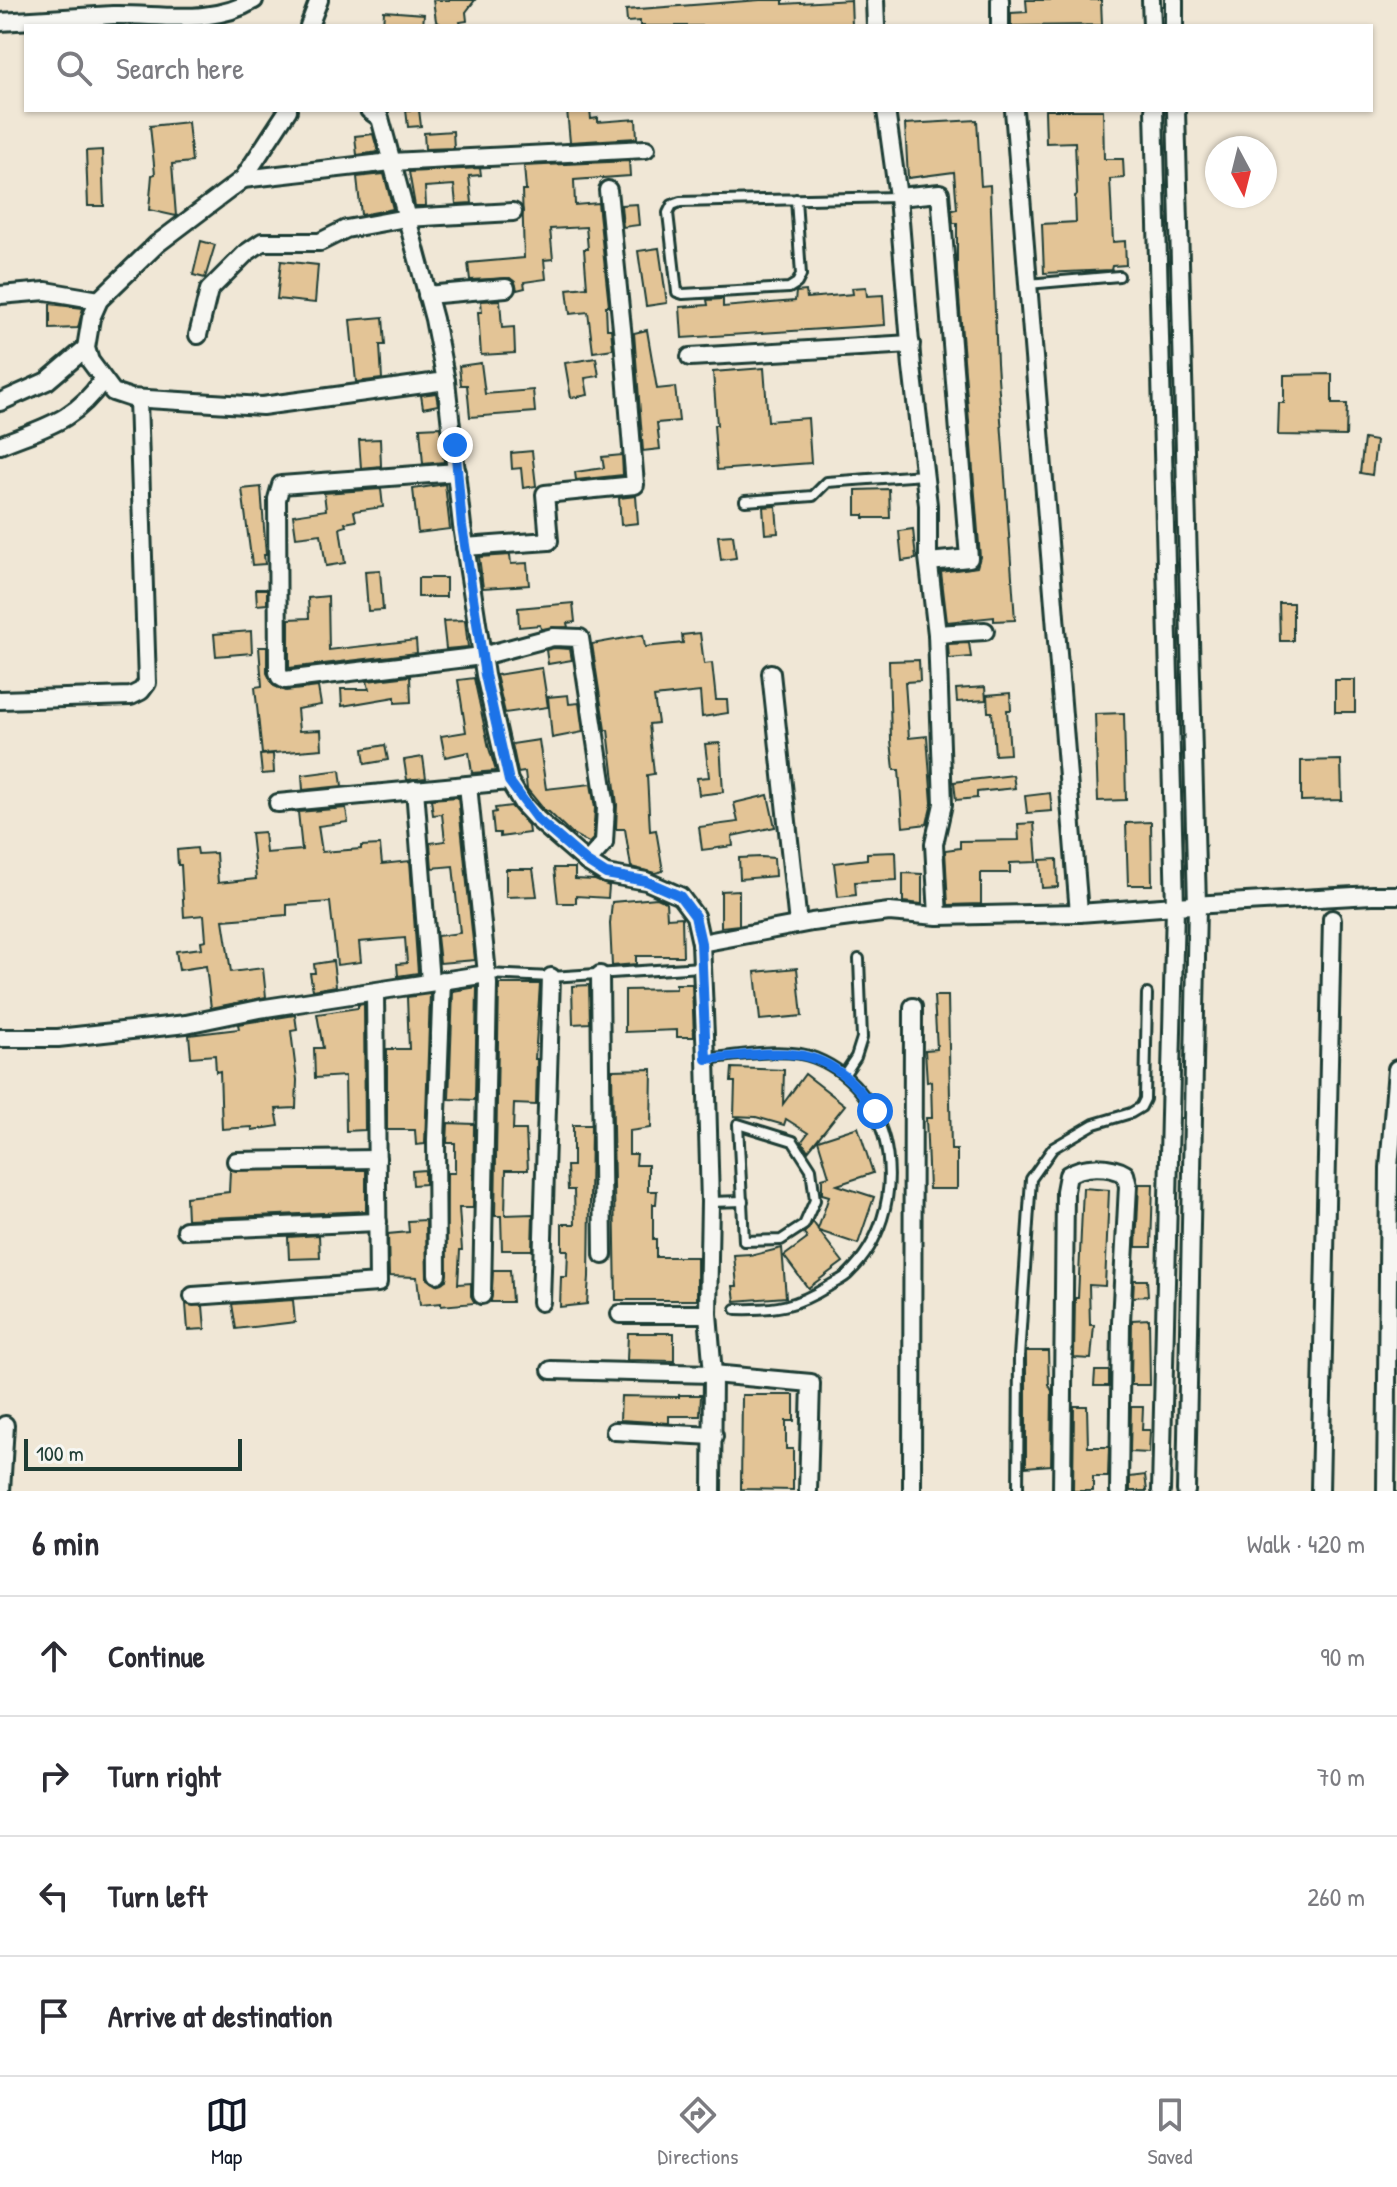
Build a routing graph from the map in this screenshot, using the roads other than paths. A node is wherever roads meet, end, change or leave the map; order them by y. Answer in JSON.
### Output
{"nodes":[{"id":1,"x":254,"y":0,"type":"edge"},
{"id":2,"x":875,"y":0,"type":"edge"},
{"id":3,"x":1000,"y":0,"type":"edge"},
{"id":4,"x":1151,"y":0,"type":"edge"},
{"id":5,"x":1174,"y":0,"type":"edge"},
{"id":6,"x":316,"y":1,"type":"edge"},
{"id":7,"x":0,"y":22,"type":"edge"},
{"id":8,"x":310,"y":24,"type":"edge"},
{"id":9,"x":876,"y":24,"type":"edge"},
{"id":10,"x":1000,"y":24,"type":"edge"},
{"id":11,"x":1152,"y":24,"type":"edge"},
{"id":12,"x":1174,"y":24,"type":"edge"},
{"id":13,"x":287,"y":112,"type":"edge"},
{"id":14,"x":886,"y":112,"type":"edge"},
{"id":15,"x":1014,"y":112,"type":"edge"},
{"id":16,"x":1154,"y":112,"type":"edge"},
{"id":17,"x":1176,"y":112,"type":"edge"},
{"id":18,"x":378,"y":113,"type":"edge"},
{"id":19,"x":646,"y":149,"type":"dead end"},
{"id":20,"x":391,"y":162,"type":"junction"},
{"id":21,"x":243,"y":179,"type":"junction"},
{"id":22,"x":608,"y":190,"type":"dead end"},
{"id":23,"x":898,"y":197,"type":"junction"},
{"id":24,"x":796,"y":199,"type":"junction"},
{"id":25,"x":513,"y":212,"type":"dead end"},
{"id":26,"x":406,"y":218,"type":"junction"},
{"id":27,"x":1119,"y":276,"type":"dead end"},
{"id":28,"x":1027,"y":284,"type":"junction"},
{"id":29,"x":506,"y":288,"type":"dead end"},
{"id":30,"x":0,"y":295,"type":"edge"},
{"id":31,"x":427,"y":295,"type":"junction"},
{"id":32,"x":99,"y":300,"type":"junction"},
{"id":33,"x":198,"y":335,"type":"dead end"},
{"id":34,"x":911,"y":344,"type":"junction"},
{"id":35,"x":86,"y":348,"type":"junction"},
{"id":36,"x":690,"y":357,"type":"dead end"},
{"id":37,"x":102,"y":381,"type":"junction"},
{"id":38,"x":446,"y":381,"type":"junction"},
{"id":39,"x":138,"y":399,"type":"junction"},
{"id":40,"x":0,"y":402,"type":"edge"},
{"id":41,"x":0,"y":445,"type":"edge"},
{"id":42,"x":457,"y":472,"type":"junction"},
{"id":43,"x":925,"y":475,"type":"junction"},
{"id":44,"x":745,"y":501,"type":"dead end"},
{"id":45,"x":465,"y":547,"type":"junction"},
{"id":46,"x":929,"y":562,"type":"junction"},
{"id":47,"x":985,"y":631,"type":"dead end"},
{"id":48,"x":937,"y":634,"type":"junction"},
{"id":49,"x":482,"y":656,"type":"junction"},
{"id":50,"x":771,"y":673,"type":"dead end"},
{"id":51,"x":0,"y":700,"type":"edge"},
{"id":52,"x":509,"y":781,"type":"junction"},
{"id":53,"x":468,"y":785,"type":"junction"},
{"id":54,"x":415,"y":789,"type":"junction"},
{"id":55,"x":278,"y":803,"type":"dead end"},
{"id":56,"x":587,"y":862,"type":"junction"},
{"id":57,"x":1397,"y":895,"type":"edge"},
{"id":58,"x":1197,"y":905,"type":"junction"},
{"id":59,"x":1175,"y":906,"type":"junction"},
{"id":60,"x":1079,"y":913,"type":"junction"},
{"id":61,"x":938,"y":916,"type":"junction"},
{"id":62,"x":1332,"y":919,"type":"dead end"},
{"id":63,"x":798,"y":924,"type":"junction"},
{"id":64,"x":701,"y":943,"type":"junction"},
{"id":65,"x":859,"y":959,"type":"dead end"},
{"id":66,"x":701,"y":967,"type":"junction"},
{"id":67,"x":487,"y":974,"type":"junction"},
{"id":68,"x":600,"y":975,"type":"junction"},
{"id":69,"x":551,"y":977,"type":"junction"},
{"id":70,"x":436,"y":981,"type":"junction"},
{"id":71,"x":375,"y":992,"type":"junction"},
{"id":72,"x":1147,"y":994,"type":"dead end"},
{"id":73,"x":913,"y":1007,"type":"dead end"},
{"id":74,"x":0,"y":1038,"type":"edge"},
{"id":75,"x":706,"y":1059,"type":"junction"},
{"id":76,"x":1397,"y":1069,"type":"edge"},
{"id":77,"x":844,"y":1075,"type":"junction"},
{"id":78,"x":377,"y":1159,"type":"junction"},
{"id":79,"x":236,"y":1161,"type":"dead end"},
{"id":80,"x":743,"y":1201,"type":"junction"},
{"id":81,"x":710,"y":1202,"type":"junction"},
{"id":82,"x":378,"y":1222,"type":"junction"},
{"id":83,"x":186,"y":1230,"type":"dead end"},
{"id":84,"x":603,"y":1255,"type":"dead end"},
{"id":85,"x":437,"y":1274,"type":"dead end"},
{"id":86,"x":482,"y":1295,"type":"dead end"},
{"id":87,"x":193,"y":1296,"type":"dead end"},
{"id":88,"x":541,"y":1302,"type":"dead end"},
{"id":89,"x":736,"y":1309,"type":"dead end"},
{"id":90,"x":620,"y":1314,"type":"dead end"},
{"id":91,"x":708,"y":1314,"type":"junction"},
{"id":92,"x":551,"y":1370,"type":"dead end"},
{"id":93,"x":713,"y":1374,"type":"junction"},
{"id":94,"x":5,"y":1425,"type":"dead end"},
{"id":95,"x":615,"y":1431,"type":"dead end"},
{"id":96,"x":714,"y":1436,"type":"junction"},
{"id":97,"x":1,"y":1491,"type":"edge"},
{"id":98,"x":712,"y":1491,"type":"edge"},
{"id":99,"x":808,"y":1491,"type":"edge"},
{"id":100,"x":912,"y":1491,"type":"edge"},
{"id":101,"x":1018,"y":1491,"type":"edge"},
{"id":102,"x":1062,"y":1491,"type":"edge"},
{"id":103,"x":1119,"y":1491,"type":"edge"},
{"id":104,"x":1161,"y":1491,"type":"edge"},
{"id":105,"x":1186,"y":1491,"type":"edge"},
{"id":106,"x":1320,"y":1491,"type":"edge"},
{"id":107,"x":1386,"y":1491,"type":"edge"}],
"edges":[{"from":1,"to":7,"type":"street"},
{"from":2,"to":9,"type":"street"},
{"from":3,"to":10,"type":"street"},
{"from":4,"to":11,"type":"street"},
{"from":5,"to":12,"type":"street"},
{"from":6,"to":8,"type":"street"},
{"from":13,"to":21,"type":"street"},
{"from":14,"to":23,"type":"street"},
{"from":15,"to":28,"type":"street"},
{"from":16,"to":59,"type":"street"},
{"from":17,"to":58,"type":"street"},
{"from":18,"to":20,"type":"street"},
{"from":19,"to":20,"type":"street"},
{"from":20,"to":21,"type":"street"},
{"from":20,"to":26,"type":"street"},
{"from":21,"to":32,"type":"street"},
{"from":22,"to":45,"type":"street"},
{"from":23,"to":24,"type":"lane"},
{"from":23,"to":34,"type":"street"},
{"from":23,"to":46,"type":"street"},
{"from":24,"to":24,"type":"lane"},
{"from":25,"to":26,"type":"street"},
{"from":26,"to":31,"type":"street"},
{"from":26,"to":33,"type":"street"},
{"from":27,"to":28,"type":"lane"},
{"from":28,"to":60,"type":"street"},
{"from":29,"to":31,"type":"street"},
{"from":30,"to":32,"type":"street"},
{"from":31,"to":38,"type":"street"},
{"from":32,"to":35,"type":"street"},
{"from":34,"to":36,"type":"street"},
{"from":34,"to":43,"type":"street"},
{"from":35,"to":37,"type":"street"},
{"from":35,"to":40,"type":"street"},
{"from":37,"to":39,"type":"street"},
{"from":37,"to":41,"type":"street"},
{"from":38,"to":39,"type":"street"},
{"from":38,"to":42,"type":"street"},
{"from":39,"to":51,"type":"street"},
{"from":42,"to":45,"type":"street"},
{"from":42,"to":49,"type":"street"},
{"from":43,"to":44,"type":"lane"},
{"from":43,"to":46,"type":"street"},
{"from":45,"to":49,"type":"street"},
{"from":46,"to":48,"type":"street"},
{"from":47,"to":48,"type":"street"},
{"from":48,"to":61,"type":"street"},
{"from":49,"to":52,"type":"street"},
{"from":49,"to":56,"type":"street"},
{"from":50,"to":63,"type":"street"},
{"from":52,"to":53,"type":"street"},
{"from":52,"to":56,"type":"street"},
{"from":53,"to":54,"type":"street"},
{"from":53,"to":67,"type":"street"},
{"from":54,"to":55,"type":"street"},
{"from":54,"to":70,"type":"street"},
{"from":56,"to":64,"type":"street"},
{"from":57,"to":58,"type":"street"},
{"from":58,"to":59,"type":"street"},
{"from":58,"to":105,"type":"street"},
{"from":59,"to":60,"type":"street"},
{"from":59,"to":104,"type":"street"},
{"from":60,"to":61,"type":"street"},
{"from":61,"to":63,"type":"street"},
{"from":62,"to":106,"type":"street"},
{"from":63,"to":64,"type":"street"},
{"from":64,"to":66,"type":"street"},
{"from":65,"to":77,"type":"lane"},
{"from":66,"to":68,"type":"lane"},
{"from":66,"to":75,"type":"street"},
{"from":67,"to":69,"type":"lane"},
{"from":67,"to":70,"type":"street"},
{"from":67,"to":86,"type":"street"},
{"from":68,"to":69,"type":"lane"},
{"from":68,"to":84,"type":"street"},
{"from":69,"to":88,"type":"street"},
{"from":70,"to":71,"type":"street"},
{"from":70,"to":85,"type":"street"},
{"from":71,"to":74,"type":"street"},
{"from":71,"to":78,"type":"street"},
{"from":72,"to":101,"type":"lane"},
{"from":73,"to":100,"type":"street"},
{"from":75,"to":77,"type":"lane"},
{"from":75,"to":81,"type":"street"},
{"from":76,"to":107,"type":"street"},
{"from":77,"to":89,"type":"lane"},
{"from":78,"to":79,"type":"street"},
{"from":78,"to":82,"type":"street"},
{"from":80,"to":80,"type":"lane"},
{"from":80,"to":81,"type":"lane"},
{"from":81,"to":91,"type":"street"},
{"from":82,"to":83,"type":"street"},
{"from":82,"to":87,"type":"street"},
{"from":90,"to":91,"type":"street"},
{"from":91,"to":93,"type":"street"},
{"from":92,"to":93,"type":"street"},
{"from":93,"to":96,"type":"street"},
{"from":93,"to":99,"type":"street"},
{"from":94,"to":97,"type":"street"},
{"from":95,"to":96,"type":"street"},
{"from":96,"to":98,"type":"street"},
{"from":102,"to":103,"type":"street"}]}
